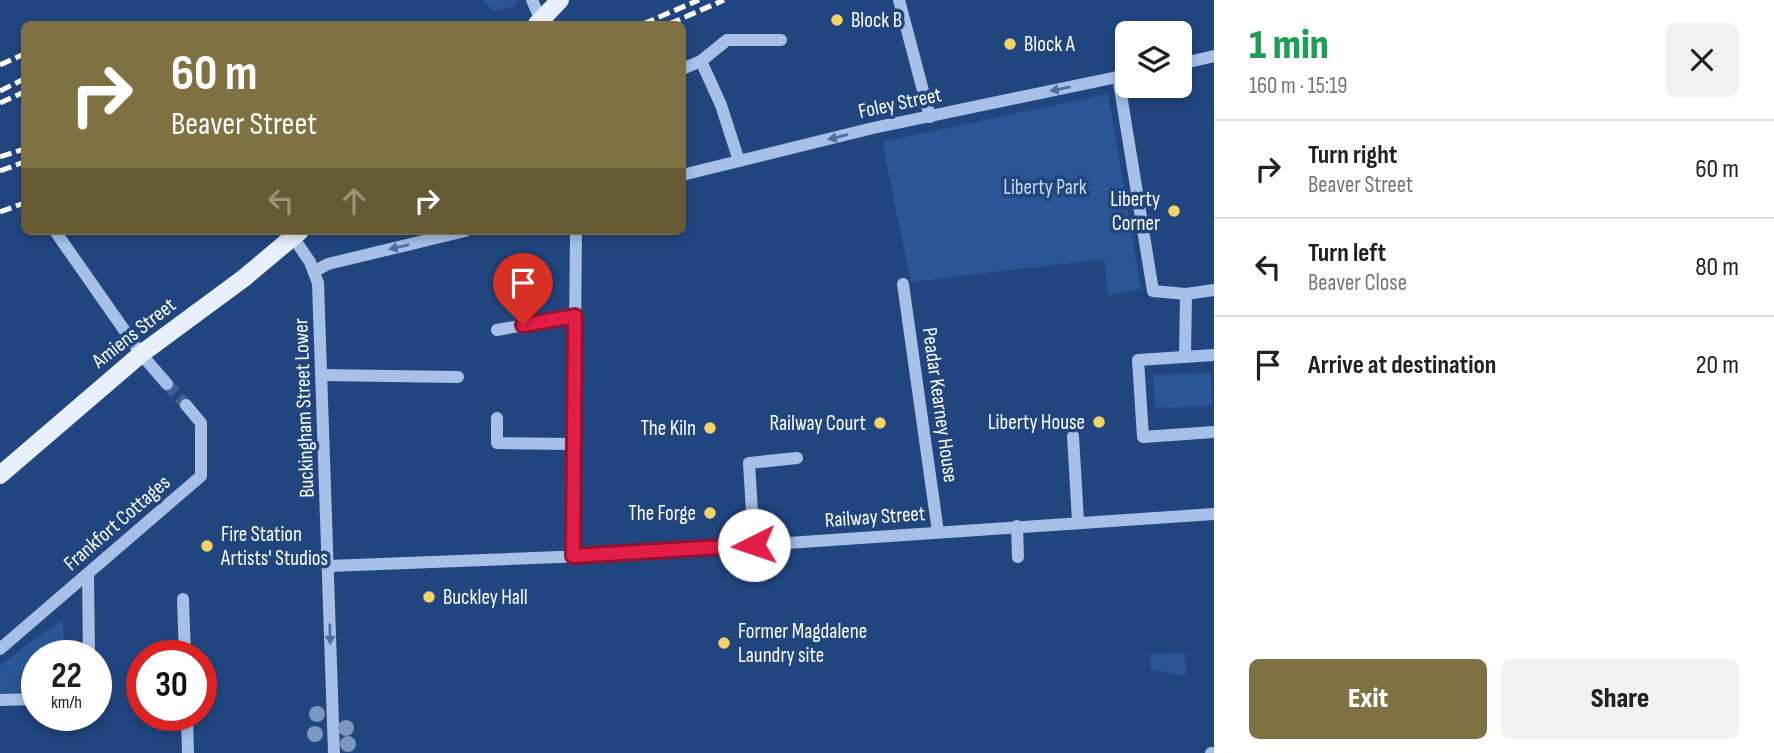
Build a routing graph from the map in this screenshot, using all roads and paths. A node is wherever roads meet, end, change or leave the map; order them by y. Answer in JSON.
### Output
{"nodes":[{"id":1,"x":532,"y":0,"type":"edge"},
{"id":2,"x":560,"y":0,"type":"edge"},
{"id":3,"x":899,"y":0,"type":"edge"},
{"id":4,"x":538,"y":21,"type":"edge"},
{"id":5,"x":541,"y":21,"type":"edge"},
{"id":6,"x":781,"y":40,"type":"dead end"},
{"id":7,"x":1214,"y":56,"type":"edge"},
{"id":8,"x":701,"y":61,"type":"junction"},
{"id":9,"x":1192,"y":61,"type":"edge"},
{"id":10,"x":686,"y":67,"type":"edge"},
{"id":11,"x":1115,"y":78,"type":"edge"},
{"id":12,"x":1126,"y":98,"type":"edge"},
{"id":13,"x":930,"y":117,"type":"junction"},
{"id":14,"x":740,"y":161,"type":"junction"},
{"id":15,"x":686,"y":174,"type":"edge"},
{"id":16,"x":58,"y":235,"type":"edge"},
{"id":17,"x":295,"y":235,"type":"edge"},
{"id":18,"x":297,"y":235,"type":"edge"},
{"id":19,"x":448,"y":235,"type":"edge"},
{"id":20,"x":576,"y":235,"type":"edge"},
{"id":21,"x":315,"y":271,"type":"junction"},
{"id":22,"x":903,"y":284,"type":"dead end"},
{"id":23,"x":1214,"y":290,"type":"edge"},
{"id":24,"x":1186,"y":294,"type":"junction"},
{"id":25,"x":575,"y":316,"type":"junction"},
{"id":26,"x":497,"y":330,"type":"dead end"},
{"id":27,"x":141,"y":354,"type":"junction"},
{"id":28,"x":1214,"y":355,"type":"edge"},
{"id":29,"x":1185,"y":357,"type":"junction"},
{"id":30,"x":321,"y":375,"type":"junction"},
{"id":31,"x":458,"y":377,"type":"dead end"},
{"id":32,"x":167,"y":384,"type":"tunnel mouth"},
{"id":33,"x":186,"y":405,"type":"tunnel mouth"},
{"id":34,"x":497,"y":418,"type":"dead end"},
{"id":35,"x":1214,"y":432,"type":"edge"},
{"id":36,"x":1073,"y":436,"type":"dead end"},
{"id":37,"x":573,"y":444,"type":"junction"},
{"id":38,"x":796,"y":458,"type":"dead end"},
{"id":39,"x":0,"y":475,"type":"edge"},
{"id":40,"x":1214,"y":514,"type":"edge"},
{"id":41,"x":1078,"y":521,"type":"junction"},
{"id":42,"x":1017,"y":526,"type":"junction"},
{"id":43,"x":938,"y":532,"type":"junction"},
{"id":44,"x":754,"y":545,"type":"junction"},
{"id":45,"x":573,"y":556,"type":"junction"},
{"id":46,"x":1018,"y":557,"type":"dead end"},
{"id":47,"x":329,"y":566,"type":"junction"},
{"id":48,"x":88,"y":574,"type":"junction"},
{"id":49,"x":183,"y":598,"type":"dead end"},
{"id":50,"x":89,"y":640,"type":"edge"},
{"id":51,"x":184,"y":640,"type":"edge"},
{"id":52,"x":0,"y":649,"type":"edge"},
{"id":53,"x":21,"y":700,"type":"edge"},
{"id":54,"x":0,"y":701,"type":"edge"},
{"id":55,"x":187,"y":731,"type":"edge"},
{"id":56,"x":188,"y":753,"type":"edge"},
{"id":57,"x":334,"y":753,"type":"edge"}],
"edges":[{"from":1,"to":4,"type":"street"},
{"from":2,"to":5,"type":"main road"},
{"from":3,"to":13,"type":"street"},
{"from":6,"to":8,"type":"street"},
{"from":7,"to":9,"type":"street"},
{"from":8,"to":10,"type":"street"},
{"from":8,"to":14,"type":"street"},
{"from":11,"to":13,"type":"street","name":"Foley Street","one_way":true},
{"from":12,"to":24,"type":"street"},
{"from":13,"to":14,"type":"street","name":"Foley Street","one_way":true},
{"from":14,"to":15,"type":"street","name":"Foley Street"},
{"from":16,"to":27,"type":"street"},
{"from":17,"to":27,"type":"main road","name":"Amiens Street"},
{"from":18,"to":21,"type":"street","name":"Buckingham Street Lower"},
{"from":19,"to":21,"type":"street","one_way":true},
{"from":20,"to":25,"type":"street"},
{"from":21,"to":30,"type":"street","name":"Buckingham Street Lower"},
{"from":22,"to":43,"type":"street","name":"Peadar Kearney House"},
{"from":23,"to":24,"type":"street"},
{"from":24,"to":29,"type":"street"},
{"from":25,"to":26,"type":"street"},
{"from":25,"to":37,"type":"street"},
{"from":27,"to":32,"type":"street"},
{"from":27,"to":39,"type":"main road","name":"Amiens Street"},
{"from":28,"to":29,"type":"street"},
{"from":29,"to":35,"type":"street"},
{"from":30,"to":31,"type":"street"},
{"from":30,"to":47,"type":"street","name":"Buckingham Street Lower"},
{"from":33,"to":48,"type":"street","name":"Frankfort Cottages"},
{"from":34,"to":37,"type":"street"},
{"from":36,"to":41,"type":"street"},
{"from":37,"to":45,"type":"street"},
{"from":38,"to":44,"type":"street"},
{"from":40,"to":41,"type":"street","name":"Railway Street"},
{"from":41,"to":42,"type":"street","name":"Railway Street"},
{"from":42,"to":43,"type":"street","name":"Railway Street"},
{"from":42,"to":46,"type":"street"},
{"from":43,"to":44,"type":"street","name":"Railway Street"},
{"from":44,"to":45,"type":"street","name":"Railway Street"},
{"from":45,"to":47,"type":"street","name":"Railway Street"},
{"from":47,"to":57,"type":"street","name":"Buckingham Street Lower","one_way":true},
{"from":48,"to":50,"type":"street"},
{"from":48,"to":52,"type":"street","name":"Frankfort Cottages"},
{"from":49,"to":51,"type":"street"},
{"from":53,"to":54,"type":"street"},
{"from":55,"to":56,"type":"street"}]}
